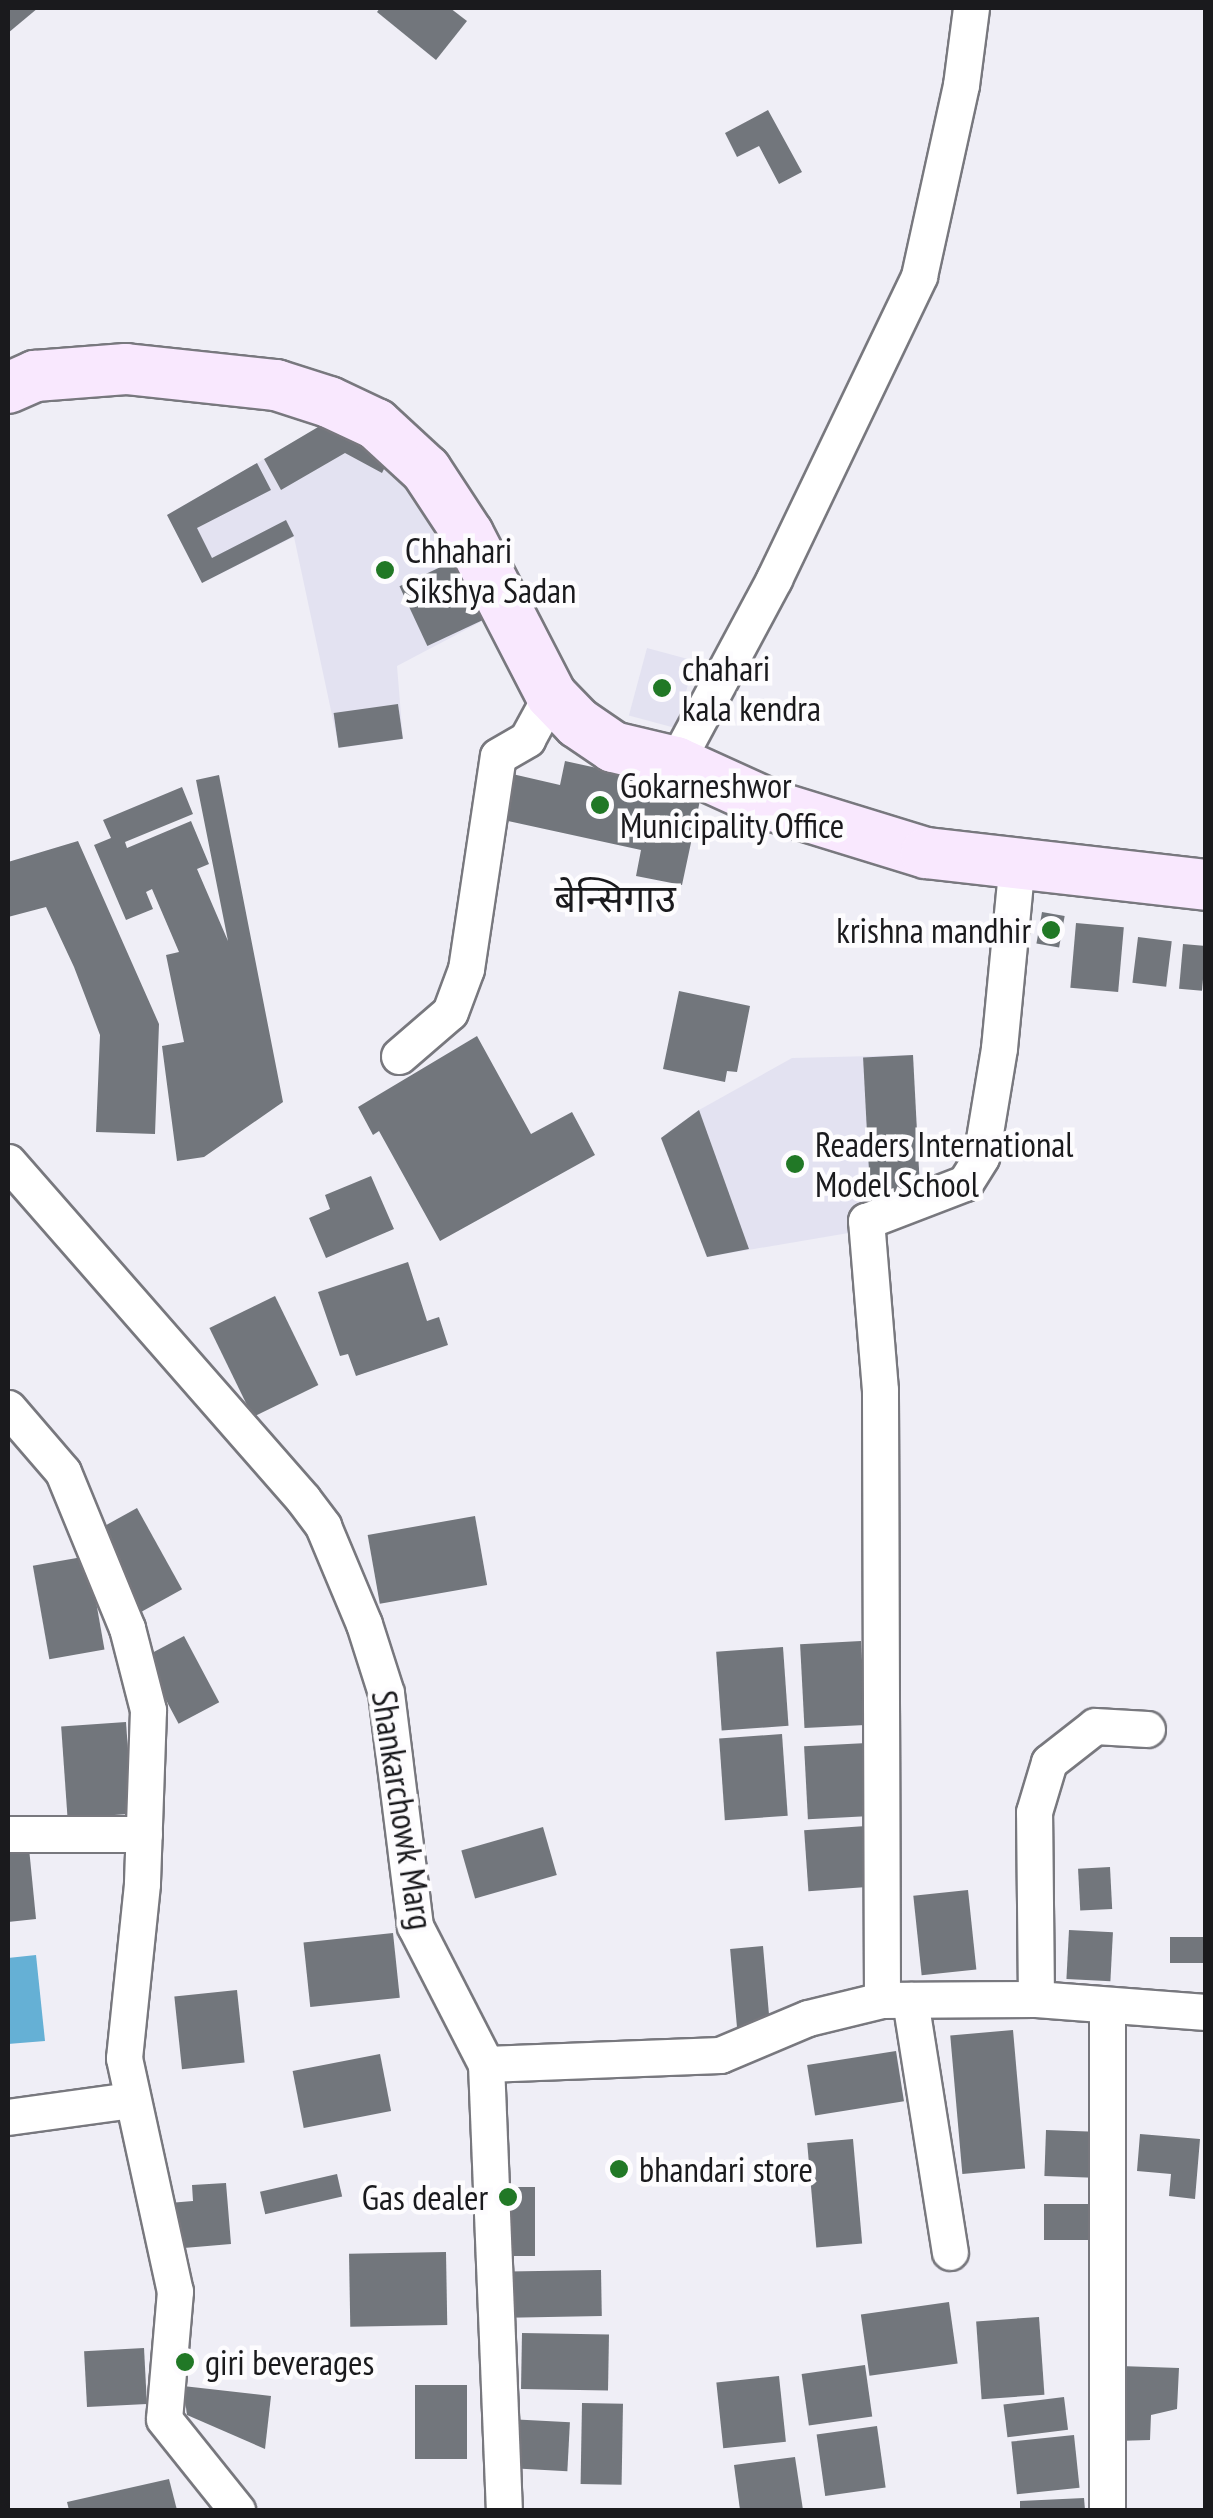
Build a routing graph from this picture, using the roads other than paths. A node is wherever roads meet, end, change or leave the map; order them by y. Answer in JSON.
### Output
{"nodes":[{"id":1,"x":971,"y":8,"type":"edge"},
{"id":2,"x":8,"y":388,"type":"edge"},
{"id":3,"x":550,"y":695,"type":"junction"},
{"id":4,"x":676,"y":762,"type":"junction"},
{"id":5,"x":1017,"y":860,"type":"junction"},
{"id":6,"x":1206,"y":886,"type":"edge"},
{"id":7,"x":399,"y":1056,"type":"dead end"},
{"id":8,"x":8,"y":1162,"type":"edge"},
{"id":9,"x":8,"y":1408,"type":"edge"},
{"id":10,"x":1147,"y":1729,"type":"dead end"},
{"id":11,"x":8,"y":1834,"type":"edge"},
{"id":12,"x":144,"y":1834,"type":"junction"},
{"id":13,"x":1036,"y":1999,"type":"junction"},
{"id":14,"x":896,"y":2000,"type":"junction"},
{"id":15,"x":1108,"y":2005,"type":"junction"},
{"id":16,"x":1206,"y":2012,"type":"edge"},
{"id":17,"x":486,"y":2064,"type":"junction"},
{"id":18,"x":131,"y":2100,"type":"junction"},
{"id":19,"x":8,"y":2117,"type":"edge"},
{"id":20,"x":950,"y":2252,"type":"dead end"},
{"id":21,"x":236,"y":2510,"type":"edge"},
{"id":22,"x":504,"y":2510,"type":"edge"},
{"id":23,"x":1107,"y":2510,"type":"edge"}],
"edges":[{"from":1,"to":4,"type":"street"},
{"from":2,"to":3,"type":"main road"},
{"from":3,"to":4,"type":"main road"},
{"from":3,"to":7,"type":"street"},
{"from":4,"to":5,"type":"main road"},
{"from":5,"to":6,"type":"main road"},
{"from":5,"to":14,"type":"street"},
{"from":8,"to":17,"type":"street","name":"Shankarchowk Marg"},
{"from":9,"to":12,"type":"street"},
{"from":10,"to":13,"type":"street"},
{"from":11,"to":12,"type":"street"},
{"from":12,"to":18,"type":"street"},
{"from":13,"to":14,"type":"street"},
{"from":13,"to":15,"type":"street"},
{"from":14,"to":17,"type":"street"},
{"from":14,"to":20,"type":"street"},
{"from":15,"to":16,"type":"street"},
{"from":15,"to":23,"type":"street"},
{"from":17,"to":22,"type":"street","name":"Shankarchowk Marg"},
{"from":18,"to":19,"type":"street"},
{"from":18,"to":21,"type":"street"}]}
